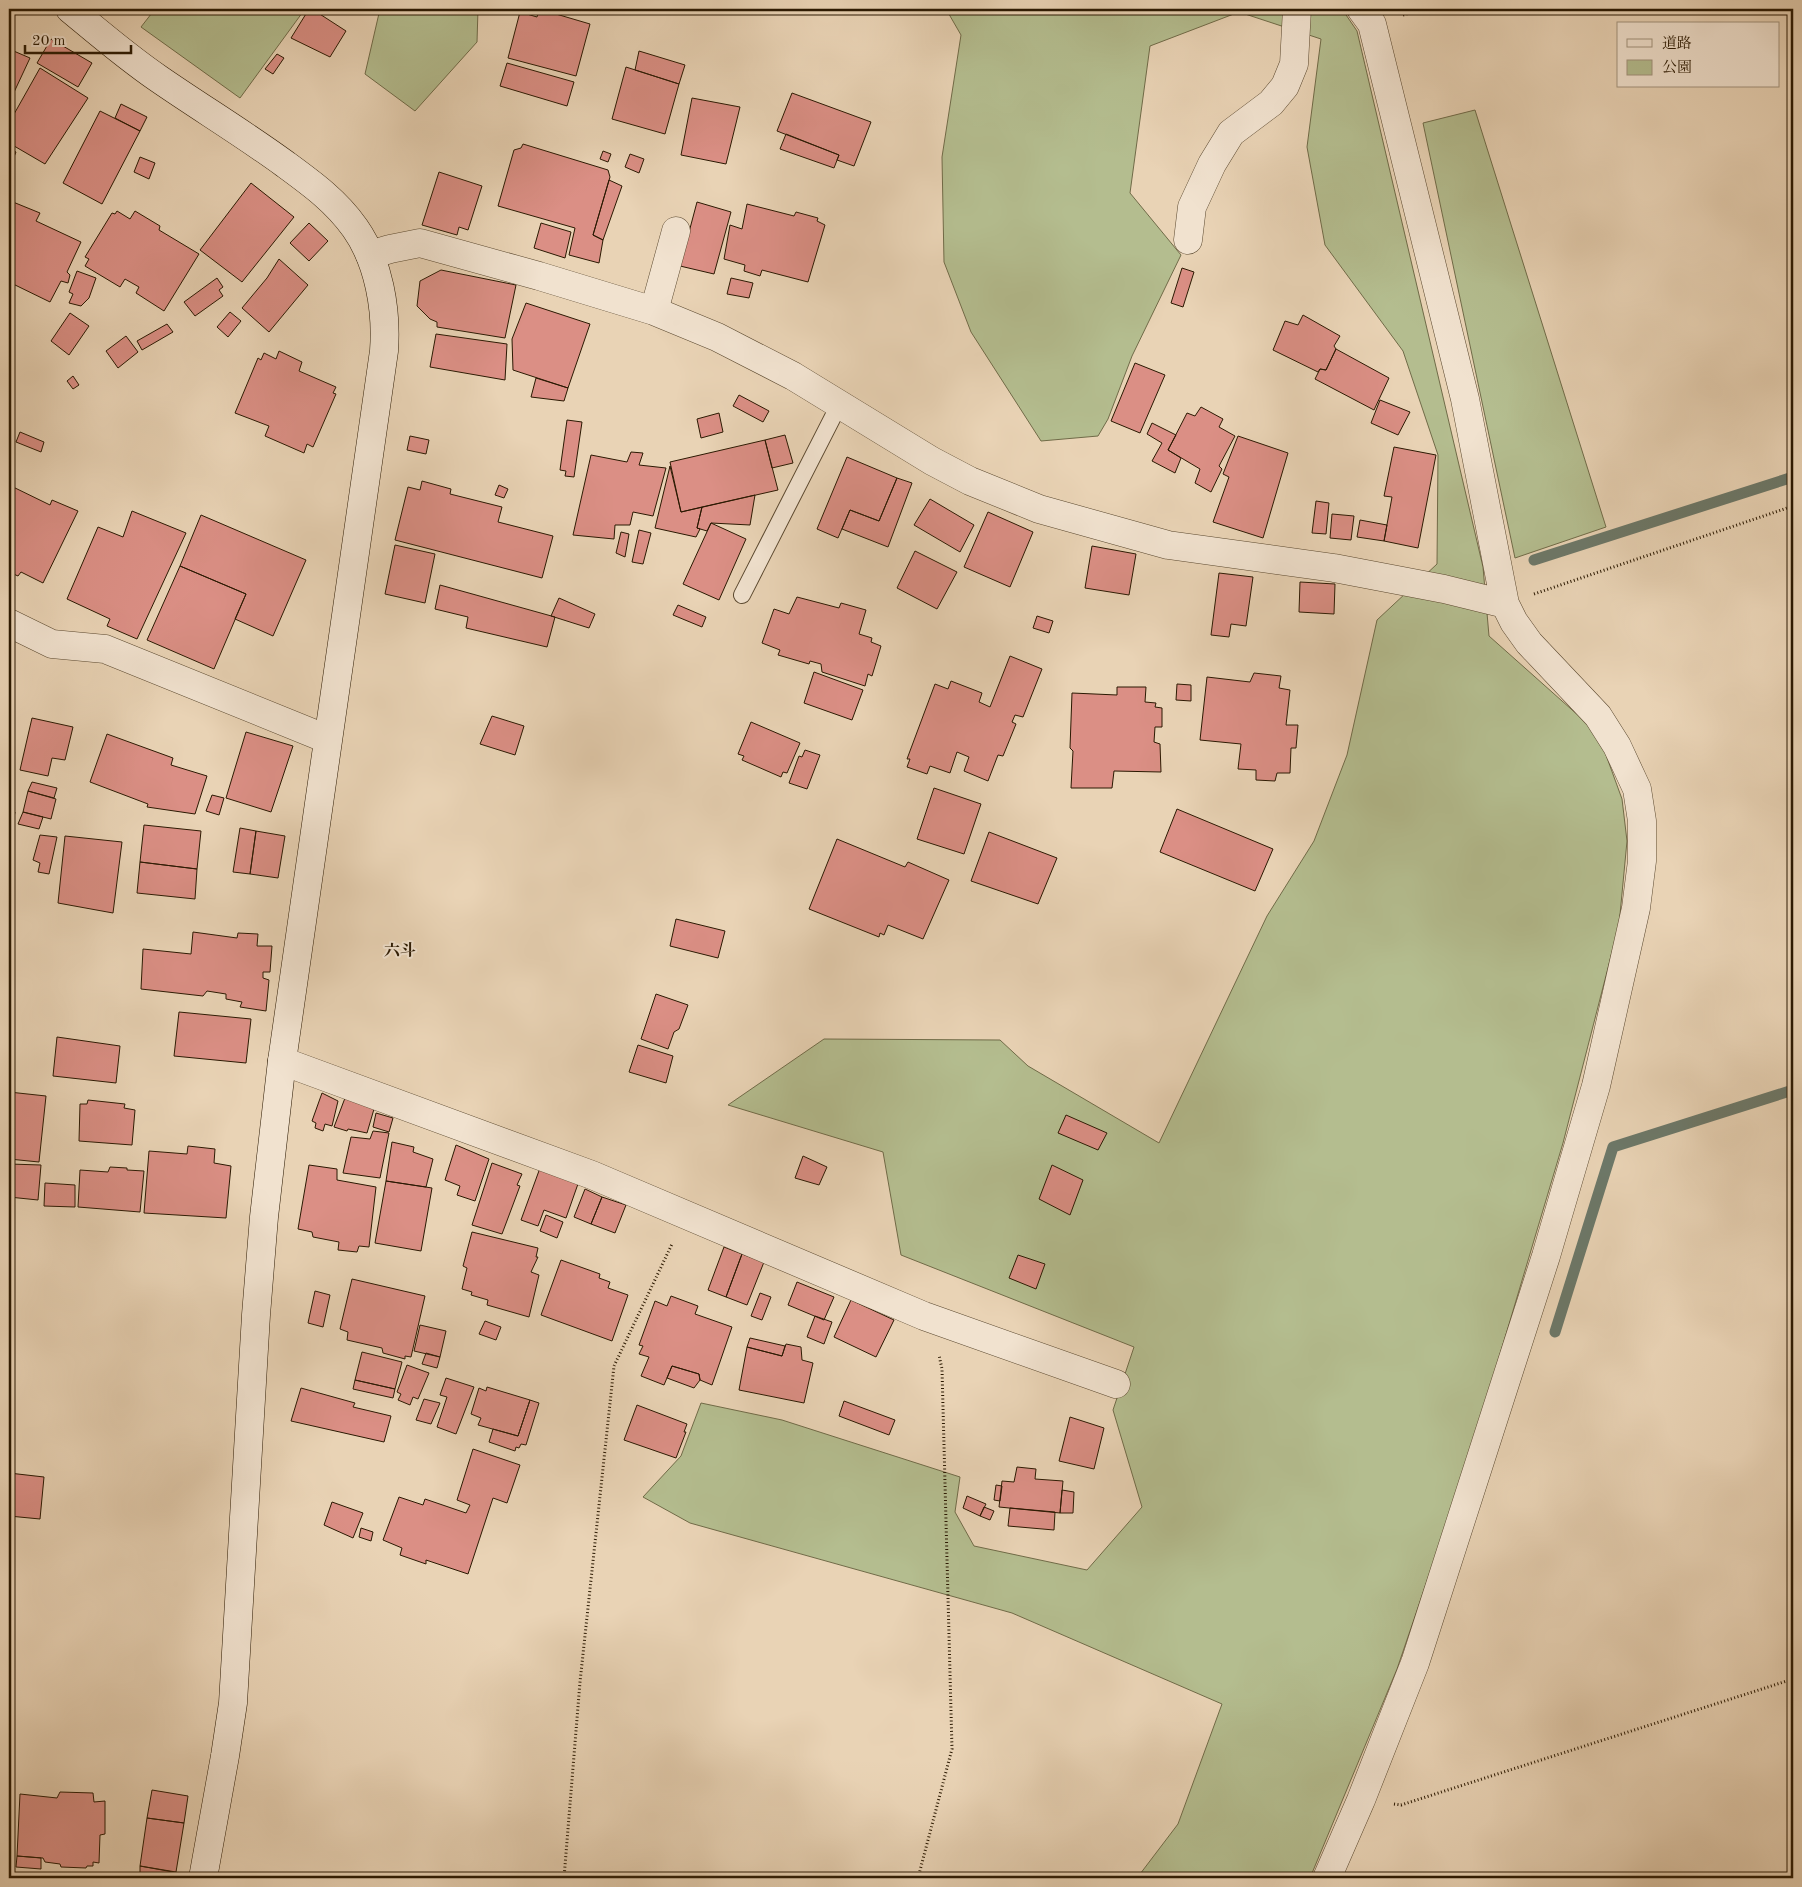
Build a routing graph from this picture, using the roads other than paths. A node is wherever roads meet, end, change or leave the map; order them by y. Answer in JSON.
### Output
{"nodes":[{"id":1,"x":70,"y":9,"type":"edge"},
{"id":2,"x":1296,"y":9,"type":"edge"},
{"id":3,"x":1361,"y":9,"type":"edge"},
{"id":4,"x":676,"y":231,"type":"dead end"},
{"id":5,"x":1188,"y":240,"type":"dead end"},
{"id":6,"x":370,"y":255,"type":"junction"},
{"id":7,"x":654,"y":311,"type":"junction"},
{"id":8,"x":839,"y":404,"type":"junction"},
{"id":9,"x":742,"y":595,"type":"dead end"},
{"id":10,"x":1505,"y":604,"type":"junction"},
{"id":11,"x":9,"y":623,"type":"edge"},
{"id":12,"x":327,"y":739,"type":"junction"},
{"id":13,"x":282,"y":1061,"type":"junction"},
{"id":14,"x":1116,"y":1384,"type":"dead end"},
{"id":15,"x":203,"y":1878,"type":"edge"},
{"id":16,"x":1327,"y":1878,"type":"edge"}],
"edges":[{"from":1,"to":6,"type":"street"},
{"from":2,"to":5,"type":"street"},
{"from":3,"to":10,"type":"street"},
{"from":4,"to":7,"type":"street"},
{"from":6,"to":7,"type":"street"},
{"from":6,"to":12,"type":"street"},
{"from":7,"to":8,"type":"street"},
{"from":8,"to":9,"type":"lane"},
{"from":8,"to":10,"type":"street"},
{"from":10,"to":16,"type":"street"},
{"from":11,"to":12,"type":"street"},
{"from":12,"to":13,"type":"street"},
{"from":13,"to":14,"type":"street"},
{"from":13,"to":15,"type":"street"}]}
